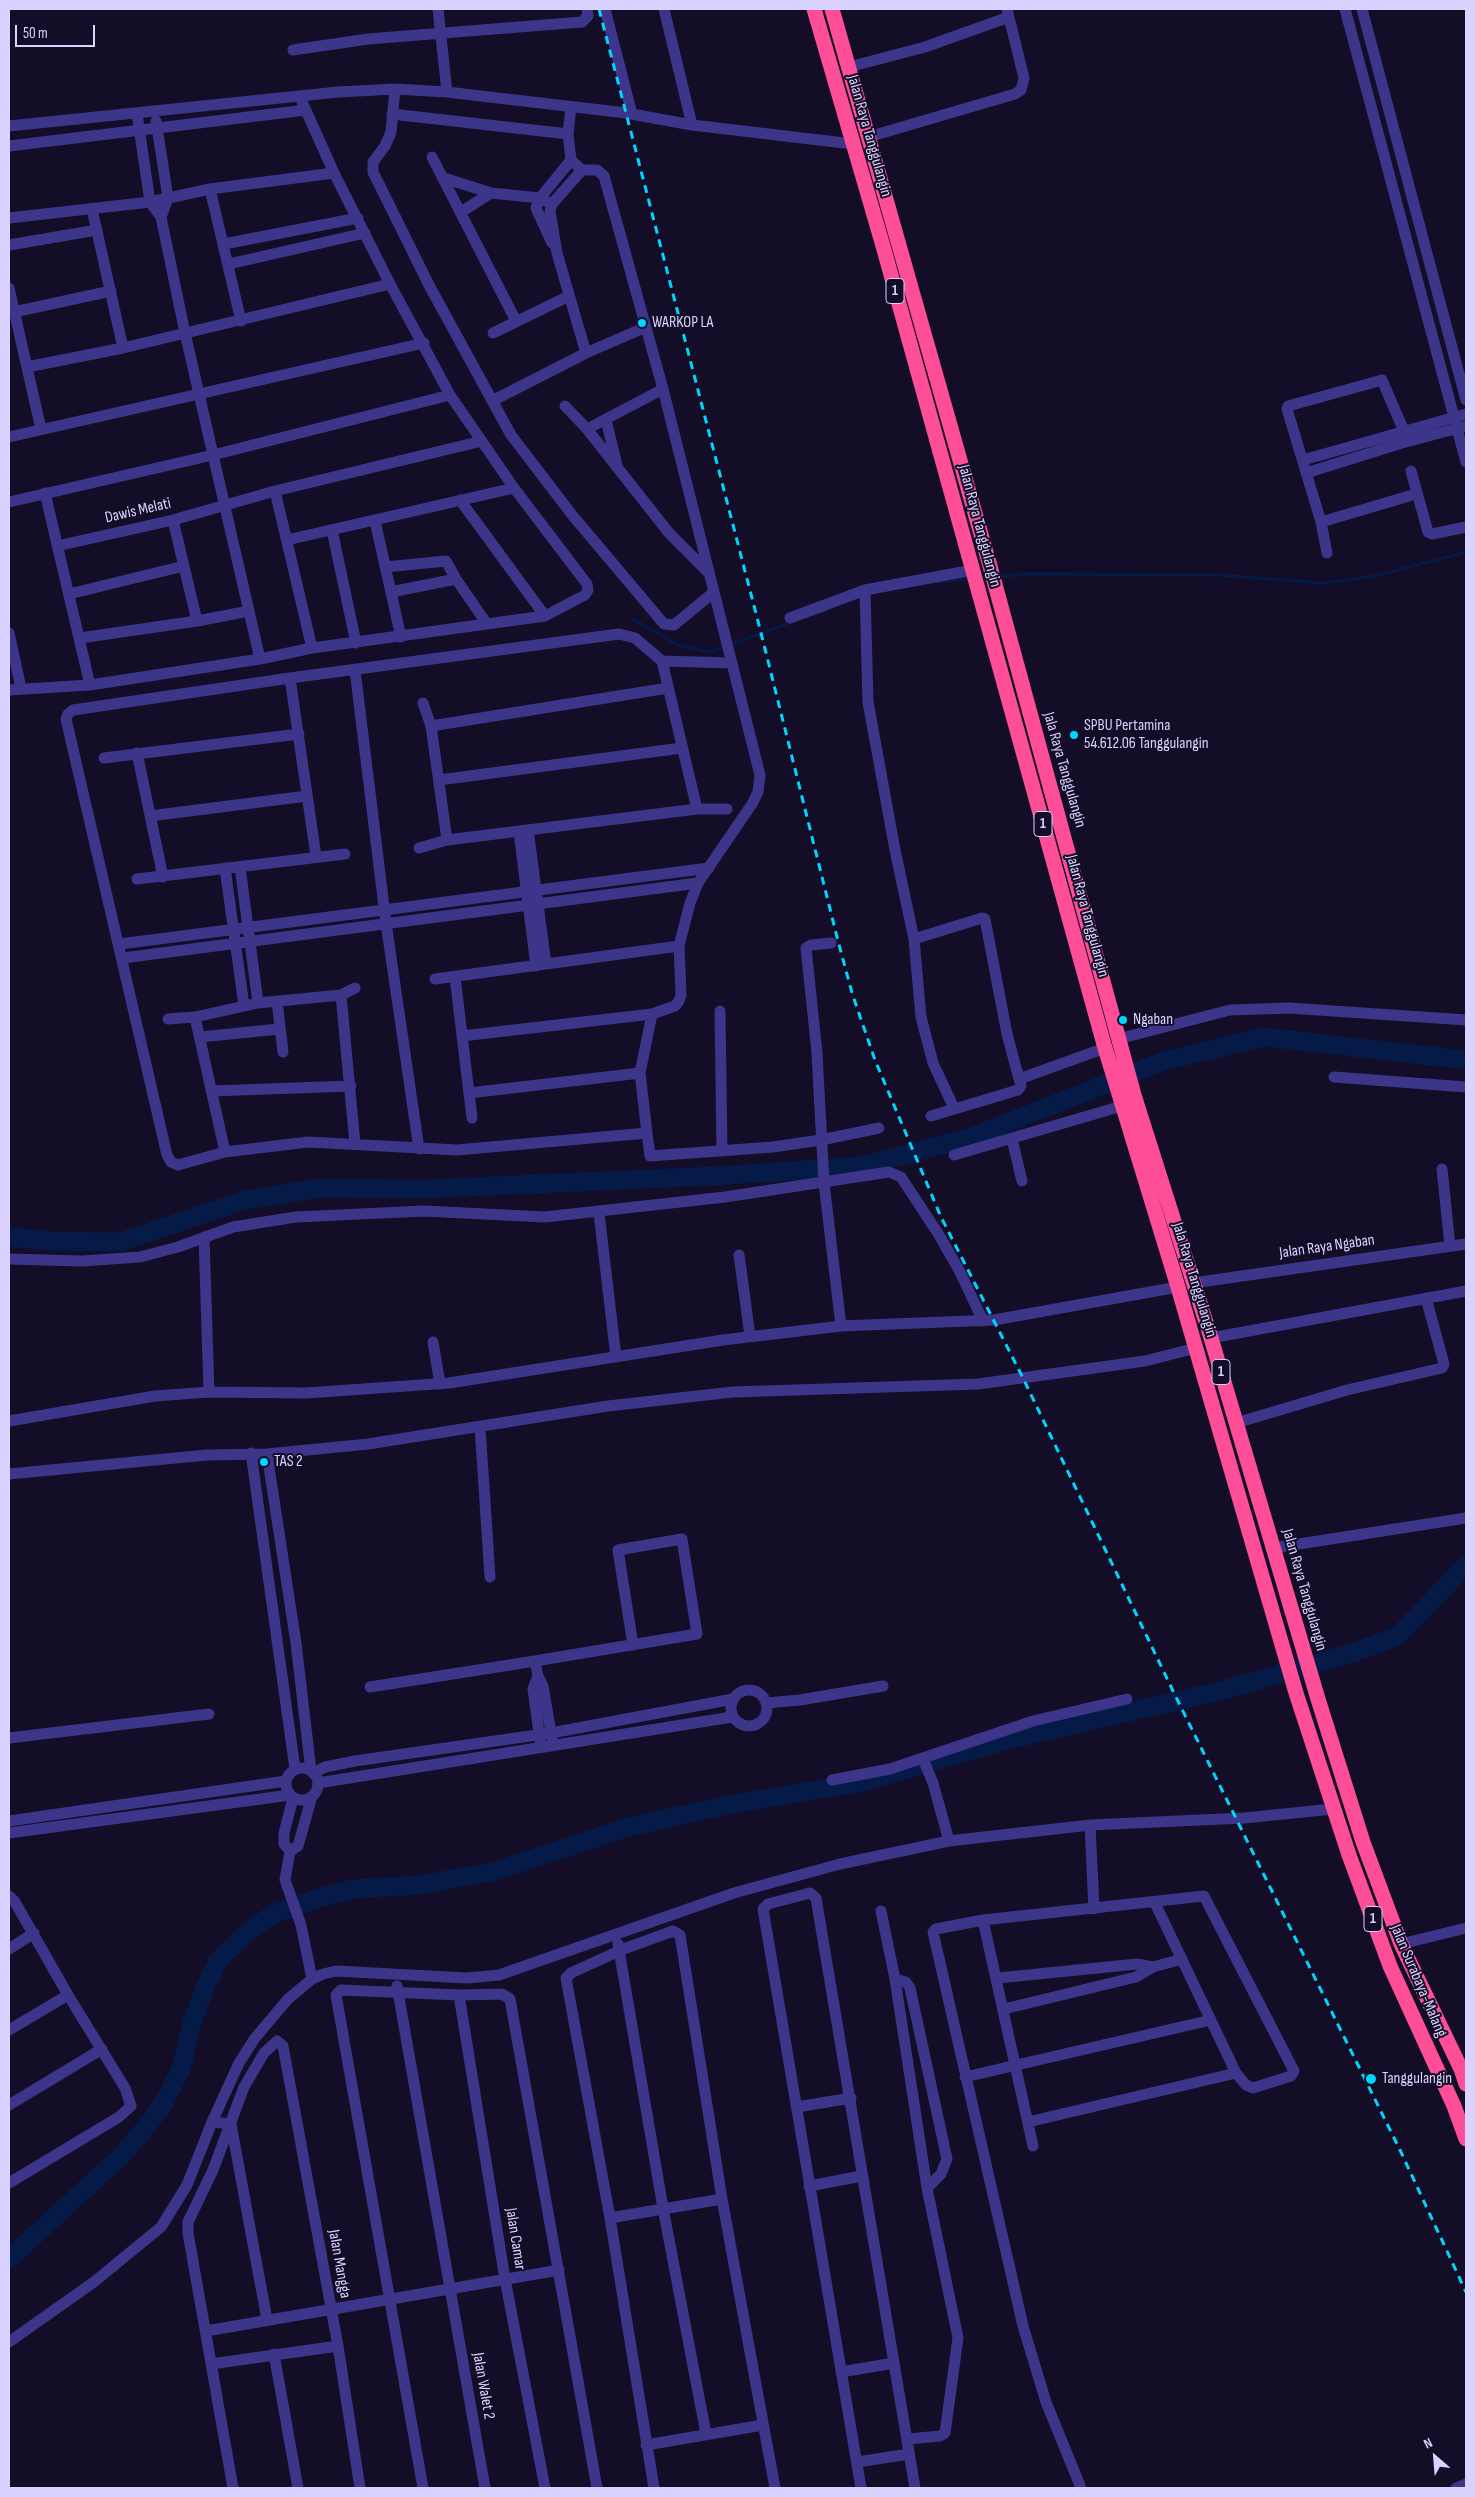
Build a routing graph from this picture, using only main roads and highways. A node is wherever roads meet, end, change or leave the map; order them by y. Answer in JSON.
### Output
{"nodes":[{"id":1,"x":814,"y":9,"type":"edge"},
{"id":2,"x":832,"y":9,"type":"edge"},
{"id":3,"x":899,"y":242,"type":"junction"},
{"id":4,"x":883,"y":246,"type":"junction"},
{"id":5,"x":908,"y":273,"type":"junction"},
{"id":6,"x":891,"y":277,"type":"junction"},
{"id":7,"x":997,"y":592,"type":"joint"},
{"id":8,"x":1113,"y":1046,"type":"junction"},
{"id":9,"x":1125,"y":1100,"type":"junction"},
{"id":10,"x":1261,"y":1504,"type":"junction"},
{"id":11,"x":1242,"y":1511,"type":"junction"},
{"id":12,"x":1296,"y":1693,"type":"joint"},
{"id":13,"x":1466,"y":2084,"type":"edge"},
{"id":14,"x":1466,"y":2139,"type":"edge"}],
"edges":[{"from":1,"to":4,"type":"highway","name":"Jalan Raya Tanggulangin","number":"1"},
{"from":2,"to":3,"type":"highway","name":"Jalan Raya Tanggulangin","number":"1"},
{"from":3,"to":4,"type":"highway"},
{"from":3,"to":5,"type":"highway","name":"Jalan Raya Tanggulangin","number":"1"},
{"from":4,"to":6,"type":"highway","name":"Jalan Raya Tanggulangin","number":"1"},
{"from":5,"to":6,"type":"highway"},
{"from":5,"to":7,"type":"highway","name":"Jalan Raya Tanggulangin","number":"1"},
{"from":6,"to":8,"type":"highway","name":"Jalan Raya Tanggulangin","number":"1"},
{"from":7,"to":8,"type":"highway","name":"Jala Raya Tanggulangin","number":"1"},
{"from":8,"to":9,"type":"highway","number":"1"},
{"from":9,"to":10,"type":"highway","name":"Jalan Raya Tanggulangin","number":"1"},
{"from":9,"to":11,"type":"highway","name":"Jala Raya Tanggulangin","number":"1"},
{"from":10,"to":11,"type":"highway"},
{"from":10,"to":13,"type":"highway","name":"Jalan Raya Tanggulangin","number":"1"},
{"from":11,"to":12,"type":"highway","name":"Jala Raya Tanggulangin","number":"1"},
{"from":12,"to":14,"type":"highway","name":"Jalan Surabaya-Malang","number":"1"}]}
